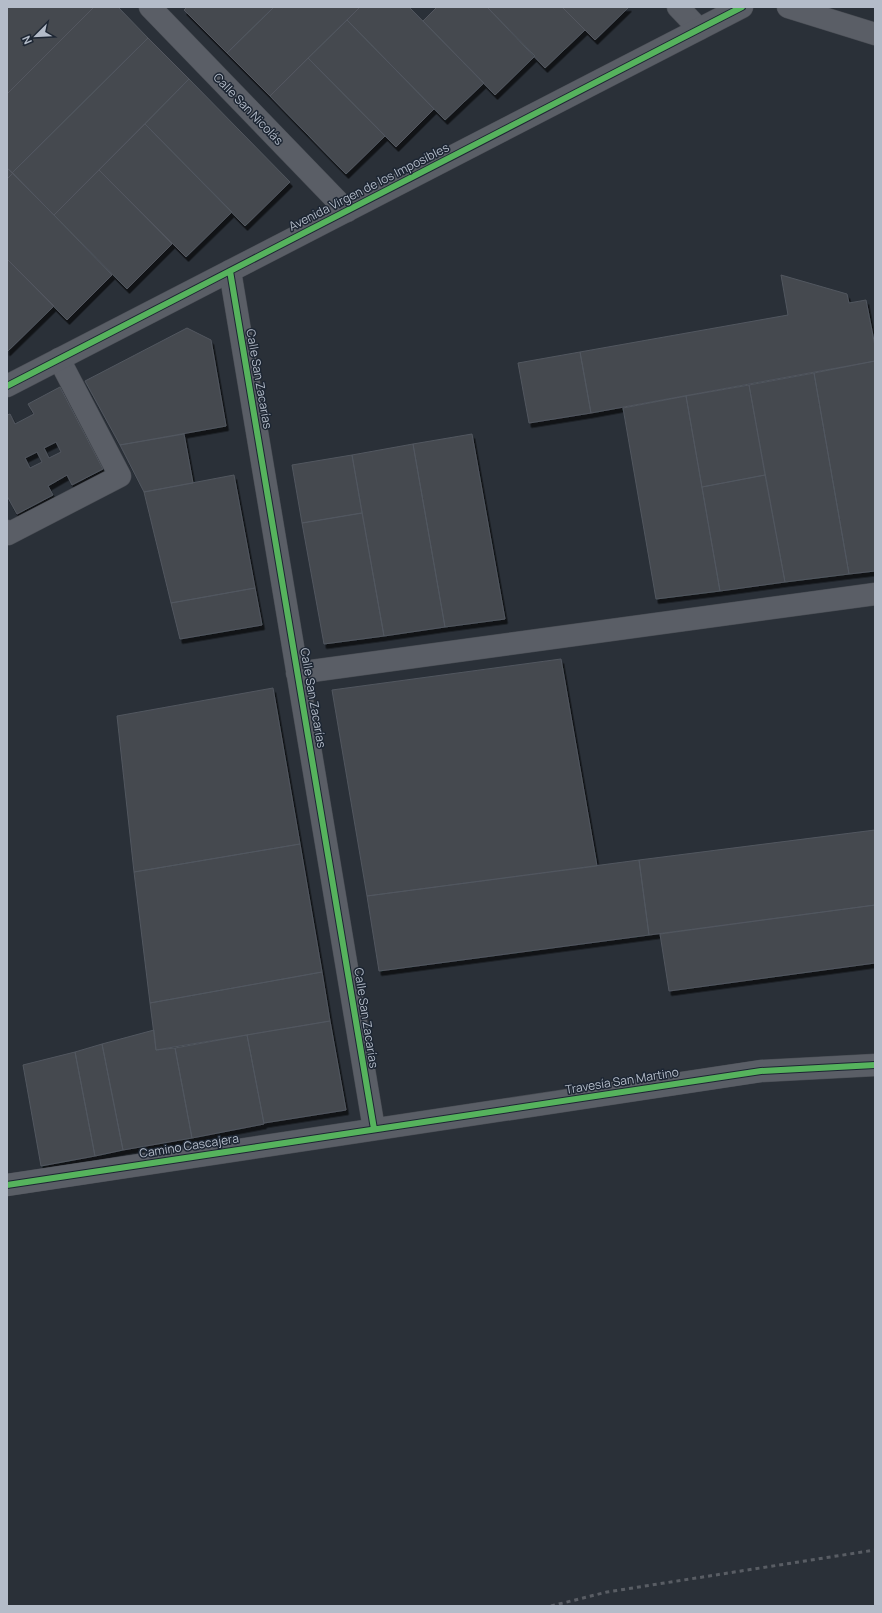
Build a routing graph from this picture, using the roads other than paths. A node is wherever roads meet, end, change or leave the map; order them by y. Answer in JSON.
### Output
{"nodes":[{"id":1,"x":150,"y":7,"type":"edge"},
{"id":2,"x":678,"y":7,"type":"edge"},
{"id":3,"x":742,"y":7,"type":"edge"},
{"id":4,"x":788,"y":7,"type":"edge"},
{"id":5,"x":699,"y":29,"type":"junction"},
{"id":6,"x":875,"y":34,"type":"edge"},
{"id":7,"x":347,"y":211,"type":"junction"},
{"id":8,"x":230,"y":271,"type":"junction"},
{"id":9,"x":59,"y":359,"type":"junction"},
{"id":10,"x":7,"y":386,"type":"edge"},
{"id":11,"x":7,"y":531,"type":"edge"},
{"id":12,"x":875,"y":594,"type":"edge"},
{"id":13,"x":297,"y":673,"type":"junction"},
{"id":14,"x":875,"y":1064,"type":"edge"},
{"id":15,"x":374,"y":1130,"type":"junction"},
{"id":16,"x":7,"y":1185,"type":"edge"}],
"edges":[{"from":1,"to":7,"type":"street","name":"Calle San Nicolás"},
{"from":2,"to":5,"type":"street"},
{"from":3,"to":5,"type":"street","name":"Avenida Virgen de los Imposibles"},
{"from":4,"to":6,"type":"street"},
{"from":5,"to":7,"type":"street","name":"Avenida Virgen de los Imposibles"},
{"from":7,"to":8,"type":"street","name":"Avenida Virgen de los Imposibles"},
{"from":8,"to":9,"type":"street","name":"Avenida Virgen de los Imposibles"},
{"from":8,"to":13,"type":"street","name":"Calle San Zacarías"},
{"from":9,"to":10,"type":"street","name":"Avenida Virgen de los Imposibles"},
{"from":9,"to":11,"type":"street"},
{"from":12,"to":13,"type":"street"},
{"from":13,"to":15,"type":"street","name":"Calle San Zacarías"},
{"from":14,"to":15,"type":"street","name":"Travesía San Martino"},
{"from":15,"to":16,"type":"street","name":"Camino Cascajera"}]}
